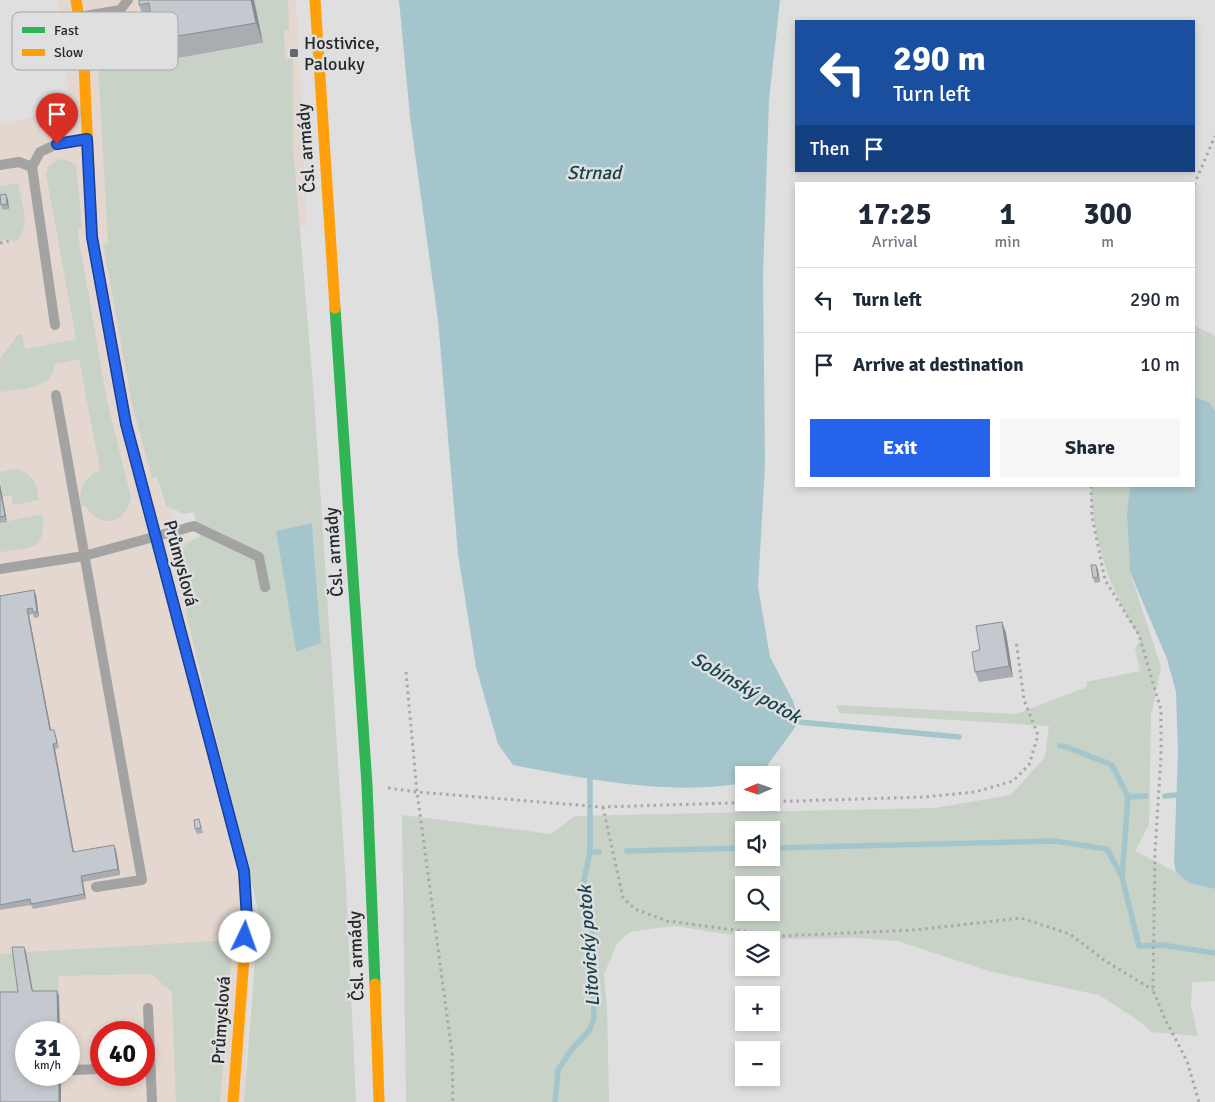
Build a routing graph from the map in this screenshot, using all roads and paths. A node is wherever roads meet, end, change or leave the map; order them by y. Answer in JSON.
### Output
{"nodes":[{"id":1,"x":128,"y":0,"type":"edge"},
{"id":2,"x":315,"y":0,"type":"edge"},
{"id":3,"x":110,"y":12,"type":"edge"},
{"id":4,"x":84,"y":70,"type":"edge"},
{"id":5,"x":1215,"y":136,"type":"edge"},
{"id":6,"x":87,"y":139,"type":"junction"},
{"id":7,"x":0,"y":165,"type":"edge"},
{"id":8,"x":32,"y":166,"type":"junction"},
{"id":9,"x":1195,"y":184,"type":"edge"},
{"id":10,"x":9,"y":242,"type":"dead end"},
{"id":11,"x":0,"y":243,"type":"edge"},
{"id":12,"x":55,"y":324,"type":"dead end"},
{"id":13,"x":56,"y":395,"type":"dead end"},
{"id":14,"x":1090,"y":487,"type":"edge"},
{"id":15,"x":156,"y":537,"type":"junction"},
{"id":16,"x":84,"y":556,"type":"junction"},
{"id":17,"x":0,"y":569,"type":"edge"},
{"id":18,"x":265,"y":586,"type":"dead end"},
{"id":19,"x":1016,"y":640,"type":"dead end"},
{"id":20,"x":406,"y":672,"type":"dead end"},
{"id":21,"x":367,"y":785,"type":"junction"},
{"id":22,"x":417,"y":792,"type":"junction"},
{"id":23,"x":603,"y":807,"type":"junction"},
{"id":24,"x":96,"y":887,"type":"dead end"},
{"id":25,"x":1153,"y":990,"type":"junction"},
{"id":26,"x":148,"y":1008,"type":"dead end"},
{"id":27,"x":148,"y":1021,"type":"edge"},
{"id":28,"x":150,"y":1086,"type":"edge"},
{"id":29,"x":152,"y":1102,"type":"edge"},
{"id":30,"x":233,"y":1102,"type":"edge"},
{"id":31,"x":379,"y":1102,"type":"edge"},
{"id":32,"x":454,"y":1102,"type":"edge"},
{"id":33,"x":1199,"y":1102,"type":"edge"}],
"edges":[{"from":1,"to":3,"type":"lane"},
{"from":2,"to":21,"type":"street","name":"Čsl. armády"},
{"from":4,"to":6,"type":"street","name":"Průmyslová"},
{"from":5,"to":9,"type":"path"},
{"from":6,"to":8,"type":"lane"},
{"from":6,"to":15,"type":"street","name":"Průmyslová"},
{"from":7,"to":8,"type":"lane"},
{"from":8,"to":12,"type":"lane"},
{"from":10,"to":11,"type":"path"},
{"from":13,"to":16,"type":"lane"},
{"from":14,"to":25,"type":"path"},
{"from":15,"to":16,"type":"lane"},
{"from":15,"to":18,"type":"lane"},
{"from":15,"to":30,"type":"street","name":"Průmyslová"},
{"from":16,"to":17,"type":"lane"},
{"from":16,"to":24,"type":"lane"},
{"from":19,"to":23,"type":"path"},
{"from":20,"to":22,"type":"path"},
{"from":21,"to":22,"type":"path"},
{"from":21,"to":31,"type":"street","name":"Čsl. armády"},
{"from":22,"to":23,"type":"path"},
{"from":22,"to":32,"type":"path"},
{"from":23,"to":25,"type":"path"},
{"from":25,"to":33,"type":"path"},
{"from":26,"to":27,"type":"lane"},
{"from":28,"to":29,"type":"lane"}]}
